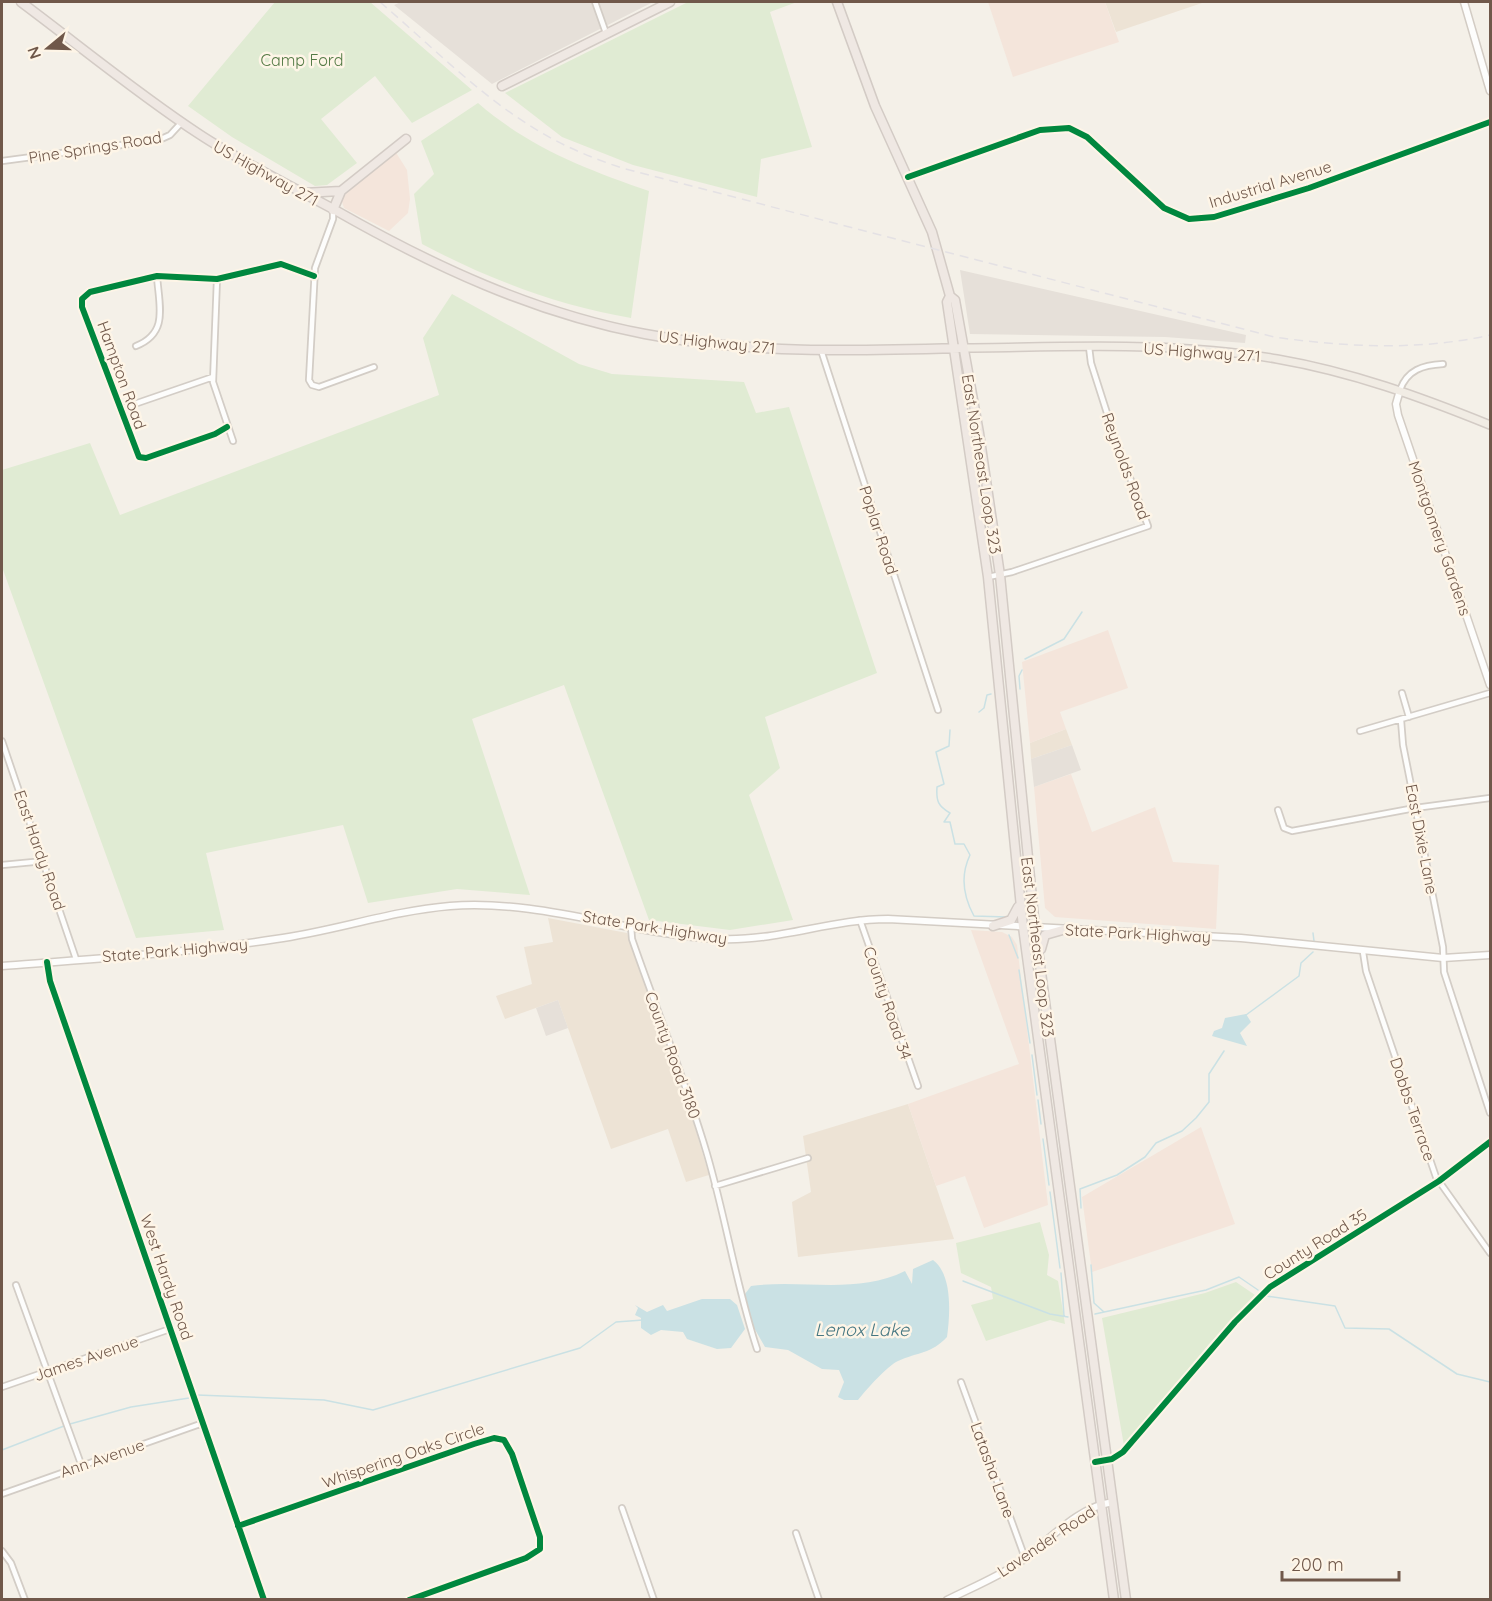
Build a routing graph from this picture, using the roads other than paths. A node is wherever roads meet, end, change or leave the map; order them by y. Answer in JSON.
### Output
{"nodes":[{"id":1,"x":21,"y":2,"type":"edge"},
{"id":2,"x":595,"y":2,"type":"edge"},
{"id":3,"x":670,"y":2,"type":"edge"},
{"id":4,"x":837,"y":2,"type":"edge"},
{"id":5,"x":1464,"y":2,"type":"edge"},
{"id":6,"x":606,"y":33,"type":"junction"},
{"id":7,"x":501,"y":86,"type":"dead end"},
{"id":8,"x":1491,"y":91,"type":"edge"},
{"id":9,"x":182,"y":122,"type":"junction"},
{"id":10,"x":1491,"y":122,"type":"edge"},
{"id":11,"x":406,"y":139,"type":"dead end"},
{"id":12,"x":2,"y":161,"type":"edge"},
{"id":13,"x":908,"y":177,"type":"junction"},
{"id":14,"x":341,"y":191,"type":"junction"},
{"id":15,"x":300,"y":193,"type":"junction"},
{"id":16,"x":333,"y":210,"type":"junction"},
{"id":17,"x":346,"y":217,"type":"junction"},
{"id":18,"x":157,"y":276,"type":"junction"},
{"id":19,"x":314,"y":276,"type":"junction"},
{"id":20,"x":217,"y":279,"type":"junction"},
{"id":21,"x":136,"y":346,"type":"dead end"},
{"id":22,"x":1089,"y":347,"type":"junction"},
{"id":23,"x":959,"y":348,"type":"junction"},
{"id":24,"x":820,"y":349,"type":"junction"},
{"id":25,"x":1443,"y":364,"type":"dead end"},
{"id":26,"x":374,"y":368,"type":"dead end"},
{"id":27,"x":213,"y":377,"type":"junction"},
{"id":28,"x":1400,"y":390,"type":"junction"},
{"id":29,"x":120,"y":409,"type":"junction"},
{"id":30,"x":1491,"y":425,"type":"edge"},
{"id":31,"x":227,"y":427,"type":"junction"},
{"id":32,"x":979,"y":433,"type":"junction"},
{"id":33,"x":968,"y":434,"type":"junction"},
{"id":34,"x":233,"y":441,"type":"dead end"},
{"id":35,"x":989,"y":498,"type":"junction"},
{"id":36,"x":978,"y":500,"type":"junction"},
{"id":37,"x":1000,"y":575,"type":"junction"},
{"id":38,"x":988,"y":577,"type":"junction"},
{"id":39,"x":1005,"y":616,"type":"junction"},
{"id":40,"x":993,"y":617,"type":"junction"},
{"id":41,"x":1491,"y":685,"type":"edge"},
{"id":42,"x":1402,"y":693,"type":"dead end"},
{"id":43,"x":1491,"y":693,"type":"edge"},
{"id":44,"x":1014,"y":706,"type":"junction"},
{"id":45,"x":1002,"y":707,"type":"junction"},
{"id":46,"x":938,"y":710,"type":"dead end"},
{"id":47,"x":1409,"y":717,"type":"junction"},
{"id":48,"x":1401,"y":720,"type":"junction"},
{"id":49,"x":1360,"y":731,"type":"dead end"},
{"id":50,"x":2,"y":741,"type":"edge"},
{"id":51,"x":1491,"y":798,"type":"edge"},
{"id":52,"x":1415,"y":808,"type":"junction"},
{"id":53,"x":1278,"y":810,"type":"dead end"},
{"id":54,"x":1025,"y":835,"type":"junction"},
{"id":55,"x":1013,"y":836,"type":"junction"},
{"id":56,"x":44,"y":861,"type":"junction"},
{"id":57,"x":2,"y":865,"type":"edge"},
{"id":58,"x":1019,"y":897,"type":"junction"},
{"id":59,"x":860,"y":920,"type":"junction"},
{"id":60,"x":632,"y":925,"type":"junction"},
{"id":61,"x":993,"y":926,"type":"junction"},
{"id":62,"x":1023,"y":927,"type":"junction"},
{"id":63,"x":1035,"y":928,"type":"junction"},
{"id":64,"x":1066,"y":929,"type":"junction"},
{"id":65,"x":1363,"y":952,"type":"junction"},
{"id":66,"x":1491,"y":955,"type":"edge"},
{"id":67,"x":1443,"y":958,"type":"junction"},
{"id":68,"x":76,"y":959,"type":"junction"},
{"id":69,"x":47,"y":962,"type":"junction"},
{"id":70,"x":1040,"y":965,"type":"junction"},
{"id":71,"x":2,"y":966,"type":"edge"},
{"id":72,"x":1047,"y":1014,"type":"junction"},
{"id":73,"x":1035,"y":1015,"type":"junction"},
{"id":74,"x":918,"y":1086,"type":"dead end"},
{"id":75,"x":1491,"y":1113,"type":"edge"},
{"id":76,"x":1062,"y":1126,"type":"junction"},
{"id":77,"x":1050,"y":1128,"type":"junction"},
{"id":78,"x":1491,"y":1142,"type":"edge"},
{"id":79,"x":808,"y":1158,"type":"dead end"},
{"id":80,"x":1439,"y":1181,"type":"junction"},
{"id":81,"x":715,"y":1186,"type":"junction"},
{"id":82,"x":1074,"y":1215,"type":"junction"},
{"id":83,"x":1062,"y":1217,"type":"junction"},
{"id":84,"x":1491,"y":1253,"type":"edge"},
{"id":85,"x":16,"y":1285,"type":"dead end"},
{"id":86,"x":170,"y":1329,"type":"junction"},
{"id":87,"x":758,"y":1348,"type":"dead end"},
{"id":88,"x":49,"y":1371,"type":"junction"},
{"id":89,"x":961,"y":1382,"type":"dead end"},
{"id":90,"x":2,"y":1387,"type":"edge"},
{"id":91,"x":202,"y":1423,"type":"junction"},
{"id":92,"x":1107,"y":1461,"type":"junction"},
{"id":93,"x":1095,"y":1462,"type":"junction"},
{"id":94,"x":81,"y":1464,"type":"junction"},
{"id":95,"x":2,"y":1494,"type":"edge"},
{"id":96,"x":1113,"y":1502,"type":"junction"},
{"id":97,"x":1101,"y":1504,"type":"junction"},
{"id":98,"x":622,"y":1508,"type":"dead end"},
{"id":99,"x":238,"y":1526,"type":"junction"},
{"id":100,"x":796,"y":1533,"type":"dead end"},
{"id":101,"x":2,"y":1551,"type":"edge"},
{"id":102,"x":1025,"y":1558,"type":"junction"},
{"id":103,"x":25,"y":1599,"type":"edge"},
{"id":104,"x":264,"y":1599,"type":"edge"},
{"id":105,"x":409,"y":1599,"type":"edge"},
{"id":106,"x":654,"y":1599,"type":"edge"},
{"id":107,"x":819,"y":1599,"type":"edge"},
{"id":108,"x":947,"y":1599,"type":"edge"},
{"id":109,"x":1114,"y":1599,"type":"edge"},
{"id":110,"x":1126,"y":1599,"type":"edge"}],
"edges":[{"from":1,"to":9,"type":"highway","name":"US Highway 271"},
{"from":2,"to":6,"type":"street"},
{"from":3,"to":6,"type":"highway"},
{"from":4,"to":13,"type":"highway","name":"East Northeast Loop 323"},
{"from":5,"to":8,"type":"main road"},
{"from":6,"to":7,"type":"highway"},
{"from":9,"to":12,"type":"street","name":"Pine Springs Road"},
{"from":9,"to":15,"type":"highway","name":"US Highway 271"},
{"from":10,"to":13,"type":"street","name":"Industrial Avenue"},
{"from":11,"to":14,"type":"highway"},
{"from":13,"to":23,"type":"highway","name":"East Northeast Loop 323"},
{"from":14,"to":15,"type":"highway"},
{"from":14,"to":16,"type":"highway"},
{"from":14,"to":17,"type":"highway"},
{"from":15,"to":16,"type":"highway","name":"US Highway 271"},
{"from":16,"to":17,"type":"highway","name":"US Highway 271"},
{"from":16,"to":19,"type":"street"},
{"from":17,"to":24,"type":"highway","name":"US Highway 271"},
{"from":18,"to":20,"type":"street"},
{"from":18,"to":21,"type":"street"},
{"from":18,"to":29,"type":"street","name":"Hampton Road"},
{"from":19,"to":20,"type":"street"},
{"from":19,"to":26,"type":"street"},
{"from":20,"to":27,"type":"street"},
{"from":22,"to":23,"type":"main road","name":"US Highway 271"},
{"from":22,"to":28,"type":"main road","name":"US Highway 271"},
{"from":22,"to":37,"type":"street","name":"Reynolds Road"},
{"from":23,"to":24,"type":"highway","name":"US Highway 271"},
{"from":23,"to":32,"type":"highway","name":"East Northeast Loop 323"},
{"from":23,"to":33,"type":"highway","name":"East Northeast Loop 323"},
{"from":24,"to":46,"type":"street","name":"Poplar Road"},
{"from":25,"to":28,"type":"street"},
{"from":27,"to":29,"type":"street"},
{"from":27,"to":31,"type":"street"},
{"from":28,"to":30,"type":"main road","name":"US Highway 271"},
{"from":28,"to":41,"type":"main road","name":"Montgomery Gardens"},
{"from":29,"to":31,"type":"street","name":"Hampton Road"},
{"from":31,"to":34,"type":"street"},
{"from":32,"to":33,"type":"highway"},
{"from":32,"to":35,"type":"highway","name":"East Northeast Loop 323"},
{"from":33,"to":36,"type":"highway","name":"East Northeast Loop 323"},
{"from":35,"to":36,"type":"highway"},
{"from":35,"to":37,"type":"highway","name":"East Northeast Loop 323"},
{"from":36,"to":38,"type":"highway","name":"East Northeast Loop 323"},
{"from":37,"to":38,"type":"street","name":"Reynolds Road"},
{"from":37,"to":39,"type":"highway","name":"East Northeast Loop 323"},
{"from":38,"to":40,"type":"highway","name":"East Northeast Loop 323"},
{"from":39,"to":40,"type":"highway"},
{"from":39,"to":44,"type":"highway","name":"East Northeast Loop 323"},
{"from":40,"to":45,"type":"highway","name":"East Northeast Loop 323"},
{"from":42,"to":47,"type":"street"},
{"from":43,"to":47,"type":"street"},
{"from":44,"to":45,"type":"highway"},
{"from":44,"to":54,"type":"highway","name":"East Northeast Loop 323"},
{"from":45,"to":55,"type":"highway","name":"East Northeast Loop 323"},
{"from":47,"to":48,"type":"street"},
{"from":48,"to":49,"type":"street"},
{"from":48,"to":52,"type":"street","name":"East Dixie Lane"},
{"from":50,"to":56,"type":"street","name":"East Hardy Road"},
{"from":51,"to":52,"type":"street"},
{"from":52,"to":53,"type":"street"},
{"from":52,"to":67,"type":"street","name":"East Dixie Lane"},
{"from":54,"to":55,"type":"highway"},
{"from":54,"to":63,"type":"highway","name":"East Northeast Loop 323"},
{"from":55,"to":58,"type":"highway","name":"East Northeast Loop 323"},
{"from":56,"to":57,"type":"street"},
{"from":56,"to":68,"type":"street","name":"East Hardy Road"},
{"from":58,"to":61,"type":"highway"},
{"from":58,"to":62,"type":"highway","name":"East Northeast Loop 323"},
{"from":59,"to":60,"type":"main road","name":"State Park Highway"},
{"from":59,"to":61,"type":"main road","name":"State Park Highway"},
{"from":59,"to":74,"type":"street","name":"County Road 34"},
{"from":60,"to":68,"type":"main road","name":"State Park Highway"},
{"from":60,"to":81,"type":"street","name":"County Road 3180"},
{"from":61,"to":62,"type":"main road","name":"State Park Highway"},
{"from":62,"to":63,"type":"main road","name":"State Park Highway"},
{"from":62,"to":73,"type":"highway","name":"East Northeast Loop 323"},
{"from":63,"to":64,"type":"main road","name":"State Park Highway"},
{"from":63,"to":70,"type":"highway","name":"East Northeast Loop 323"},
{"from":64,"to":65,"type":"main road","name":"State Park Highway"},
{"from":64,"to":70,"type":"highway"},
{"from":65,"to":67,"type":"main road","name":"State Park Highway"},
{"from":65,"to":80,"type":"street","name":"Dobbs Terrace"},
{"from":66,"to":67,"type":"main road","name":"State Park Highway"},
{"from":67,"to":75,"type":"street","name":"East Dixie Lane"},
{"from":68,"to":69,"type":"main road","name":"State Park Highway"},
{"from":69,"to":71,"type":"main road","name":"State Park Highway"},
{"from":69,"to":86,"type":"street","name":"West Hardy Road"},
{"from":70,"to":72,"type":"highway","name":"East Northeast Loop 323"},
{"from":72,"to":73,"type":"highway"},
{"from":72,"to":76,"type":"highway","name":"East Northeast Loop 323"},
{"from":73,"to":77,"type":"highway","name":"East Northeast Loop 323"},
{"from":76,"to":77,"type":"highway"},
{"from":76,"to":82,"type":"highway","name":"East Northeast Loop 323"},
{"from":77,"to":83,"type":"highway","name":"East Northeast Loop 323"},
{"from":78,"to":80,"type":"street","name":"County Road 35"},
{"from":79,"to":81,"type":"street"},
{"from":80,"to":84,"type":"street","name":"Dobbs Terrace"},
{"from":80,"to":92,"type":"street","name":"County Road 35"},
{"from":81,"to":87,"type":"street","name":"County Road 3180"},
{"from":82,"to":83,"type":"highway"},
{"from":82,"to":92,"type":"highway","name":"East Northeast Loop 323"},
{"from":83,"to":93,"type":"highway","name":"East Northeast Loop 323"},
{"from":85,"to":88,"type":"street"},
{"from":86,"to":88,"type":"street","name":"James Avenue"},
{"from":86,"to":91,"type":"street","name":"West Hardy Road"},
{"from":88,"to":90,"type":"street","name":"James Avenue"},
{"from":88,"to":94,"type":"street"},
{"from":89,"to":102,"type":"street","name":"Latasha Lane"},
{"from":91,"to":94,"type":"street","name":"Ann Avenue"},
{"from":91,"to":99,"type":"street","name":"West Hardy Road"},
{"from":92,"to":93,"type":"street"},
{"from":92,"to":96,"type":"highway","name":"East Northeast Loop 323"},
{"from":93,"to":97,"type":"highway","name":"East Northeast Loop 323"},
{"from":94,"to":95,"type":"street","name":"Ann Avenue"},
{"from":96,"to":97,"type":"main road","name":"Lavender Road"},
{"from":96,"to":110,"type":"highway","name":"East Northeast Loop 323"},
{"from":97,"to":102,"type":"main road","name":"Lavender Road"},
{"from":97,"to":109,"type":"highway","name":"East Northeast Loop 323"},
{"from":98,"to":106,"type":"street"},
{"from":99,"to":104,"type":"street","name":"West Hardy Road"},
{"from":99,"to":105,"type":"street","name":"Whispering Oaks Circle"},
{"from":100,"to":107,"type":"street"},
{"from":101,"to":103,"type":"street"},
{"from":102,"to":108,"type":"main road","name":"Lavender Road"}]}
